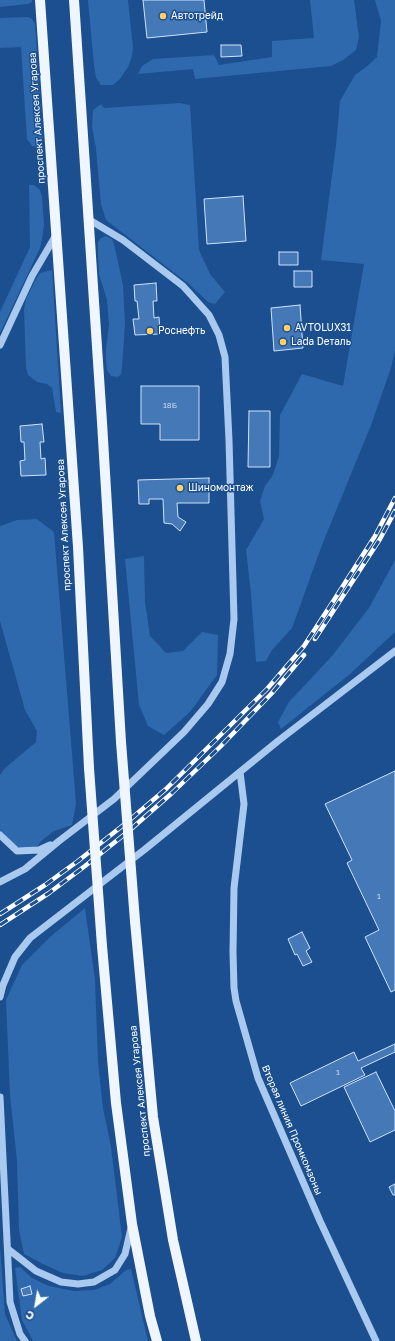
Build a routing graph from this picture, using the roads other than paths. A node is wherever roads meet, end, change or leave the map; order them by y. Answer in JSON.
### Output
{"nodes":[{"id":1,"x":40,"y":0,"type":"edge"},
{"id":2,"x":74,"y":0,"type":"edge"},
{"id":3,"x":88,"y":219,"type":"junction"},
{"id":4,"x":57,"y":233,"type":"junction"},
{"id":5,"x":0,"y":345,"type":"edge"},
{"id":6,"x":395,"y":651,"type":"edge"},
{"id":7,"x":240,"y":772,"type":"junction"},
{"id":8,"x":0,"y":835,"type":"edge"},
{"id":9,"x":59,"y":841,"type":"junction"},
{"id":10,"x":0,"y":882,"type":"edge"},
{"id":11,"x":0,"y":997,"type":"edge"},
{"id":12,"x":0,"y":1097,"type":"edge"},
{"id":13,"x":132,"y":1224,"type":"junction"},
{"id":14,"x":8,"y":1249,"type":"junction"},
{"id":15,"x":25,"y":1341,"type":"edge"},
{"id":16,"x":157,"y":1341,"type":"edge"},
{"id":17,"x":196,"y":1341,"type":"edge"},
{"id":18,"x":376,"y":1341,"type":"edge"}],
"edges":[{"from":1,"to":4,"type":"main road","name":"проспект Алексея Угарова"},
{"from":2,"to":3,"type":"main road","name":"проспект Алексея Угарова"},
{"from":3,"to":9,"type":"street"},
{"from":3,"to":17,"type":"main road","name":"проспект Алексея Угарова","bridge":true},
{"from":4,"to":5,"type":"street"},
{"from":4,"to":13,"type":"main road","name":"проспект Алексея Угарова","bridge":true},
{"from":6,"to":7,"type":"street"},
{"from":7,"to":11,"type":"street"},
{"from":7,"to":18,"type":"street","name":"Вторая линия Промкомзоны"},
{"from":8,"to":9,"type":"street"},
{"from":9,"to":10,"type":"street"},
{"from":12,"to":14,"type":"street"},
{"from":13,"to":14,"type":"street"},
{"from":13,"to":16,"type":"main road","name":"проспект Алексея Угарова"},
{"from":14,"to":15,"type":"street"}]}
